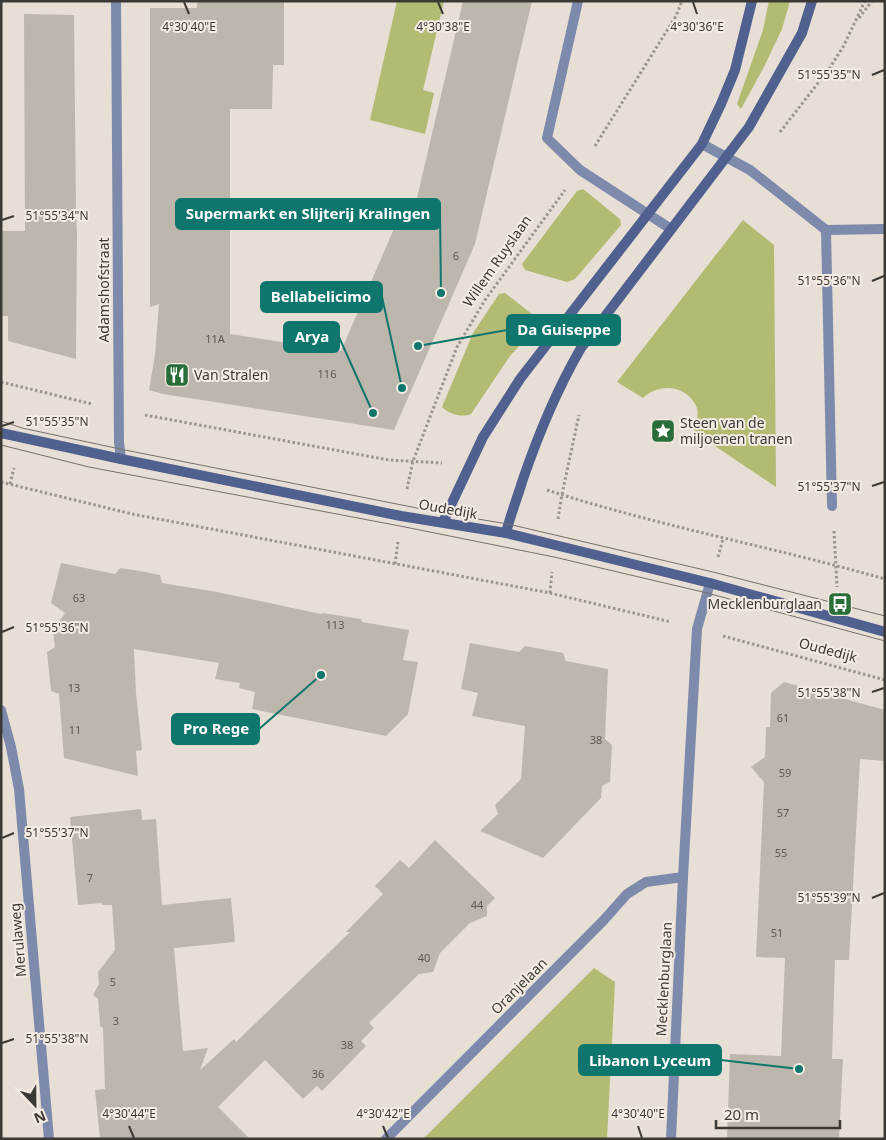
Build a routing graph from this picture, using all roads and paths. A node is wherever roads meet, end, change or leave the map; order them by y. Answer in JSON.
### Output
{"nodes":[{"id":1,"x":116,"y":1,"type":"edge"},
{"id":2,"x":578,"y":1,"type":"edge"},
{"id":3,"x":682,"y":1,"type":"edge"},
{"id":4,"x":752,"y":1,"type":"edge"},
{"id":5,"x":812,"y":1,"type":"edge"},
{"id":6,"x":864,"y":1,"type":"edge"},
{"id":7,"x":872,"y":1,"type":"edge"},
{"id":8,"x":856,"y":22,"type":"junction"},
{"id":9,"x":702,"y":144,"type":"junction"},
{"id":10,"x":727,"y":157,"type":"junction"},
{"id":11,"x":580,"y":170,"type":"junction"},
{"id":12,"x":750,"y":170,"type":"junction"},
{"id":13,"x":649,"y":215,"type":"junction"},
{"id":14,"x":671,"y":229,"type":"junction"},
{"id":15,"x":885,"y":229,"type":"edge"},
{"id":16,"x":826,"y":230,"type":"junction"},
{"id":17,"x":580,"y":413,"type":"dead end"},
{"id":18,"x":1,"y":432,"type":"edge"},
{"id":19,"x":121,"y":459,"type":"junction"},
{"id":20,"x":14,"y":468,"type":"dead end"},
{"id":21,"x":1,"y":482,"type":"edge"},
{"id":22,"x":10,"y":484,"type":"junction"},
{"id":23,"x":832,"y":506,"type":"joint"},
{"id":24,"x":401,"y":516,"type":"junction"},
{"id":25,"x":443,"y":522,"type":"junction"},
{"id":26,"x":506,"y":533,"type":"junction"},
{"id":27,"x":555,"y":544,"type":"junction"},
{"id":28,"x":395,"y":564,"type":"junction"},
{"id":29,"x":710,"y":583,"type":"junction"},
{"id":30,"x":837,"y":587,"type":"dead end"},
{"id":31,"x":550,"y":593,"type":"junction"},
{"id":32,"x":697,"y":629,"type":"junction"},
{"id":33,"x":885,"y":632,"type":"edge"},
{"id":34,"x":885,"y":680,"type":"edge"},
{"id":35,"x":1,"y":710,"type":"edge"},
{"id":36,"x":683,"y":877,"type":"junction"},
{"id":37,"x":49,"y":1139,"type":"edge"},
{"id":38,"x":386,"y":1139,"type":"edge"},
{"id":39,"x":671,"y":1139,"type":"edge"}],
"edges":[{"from":1,"to":19,"type":"street","name":"Adamshofstraat"},
{"from":2,"to":11,"type":"street"},
{"from":3,"to":11,"type":"path","name":"Willem Ruyslaan"},
{"from":4,"to":9,"type":"street"},
{"from":5,"to":10,"type":"street"},
{"from":6,"to":8,"type":"path"},
{"from":7,"to":8,"type":"path"},
{"from":8,"to":12,"type":"path"},
{"from":9,"to":10,"type":"street"},
{"from":9,"to":13,"type":"street"},
{"from":10,"to":12,"type":"street"},
{"from":10,"to":14,"type":"street"},
{"from":11,"to":13,"type":"street"},
{"from":11,"to":24,"type":"path","name":"Willem Ruyslaan"},
{"from":12,"to":16,"type":"street"},
{"from":13,"to":14,"type":"street"},
{"from":13,"to":25,"type":"street"},
{"from":14,"to":26,"type":"street"},
{"from":15,"to":16,"type":"street"},
{"from":16,"to":23,"type":"street"},
{"from":17,"to":27,"type":"path"},
{"from":18,"to":19,"type":"street","name":"Oudedijk"},
{"from":19,"to":24,"type":"street","name":"Oudedijk"},
{"from":20,"to":22,"type":"path"},
{"from":21,"to":22,"type":"path","name":"Oudedijk"},
{"from":22,"to":28,"type":"path","name":"Oudedijk"},
{"from":23,"to":30,"type":"path"},
{"from":24,"to":25,"type":"street","name":"Oudedijk"},
{"from":24,"to":28,"type":"path","name":"Willem Ruyslaan"},
{"from":25,"to":26,"type":"street","name":"Oudedijk"},
{"from":26,"to":27,"type":"street","name":"Oudedijk"},
{"from":27,"to":29,"type":"street","name":"Oudedijk"},
{"from":27,"to":31,"type":"path"},
{"from":28,"to":31,"type":"path","name":"Oudedijk"},
{"from":29,"to":32,"type":"street","name":"Mecklenburglaan"},
{"from":29,"to":33,"type":"street","name":"Oudedijk"},
{"from":31,"to":32,"type":"path","name":"Oudedijk"},
{"from":32,"to":34,"type":"path","name":"Oudedijk"},
{"from":32,"to":36,"type":"street","name":"Mecklenburglaan"},
{"from":35,"to":37,"type":"street","name":"Merulaweg"},
{"from":36,"to":38,"type":"street","name":"Oranjelaan"},
{"from":36,"to":39,"type":"street","name":"Mecklenburglaan"}]}
